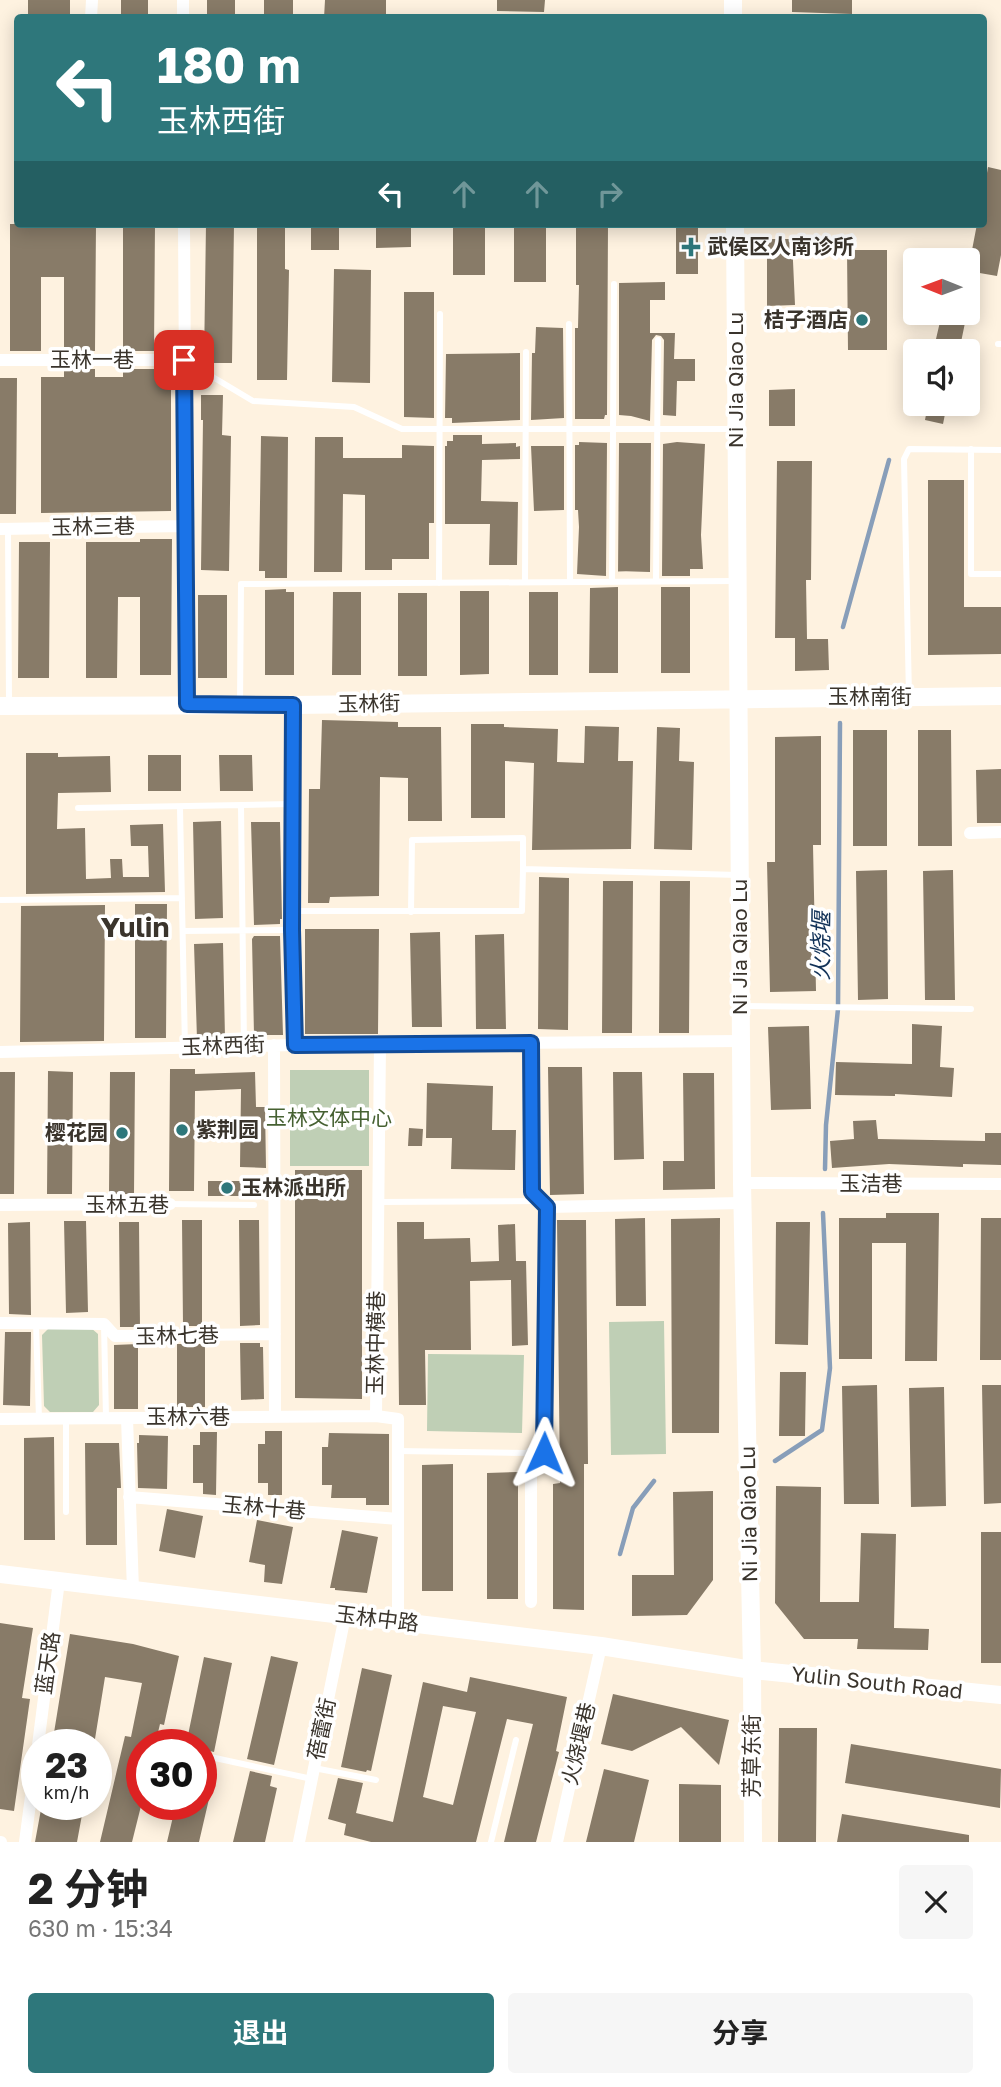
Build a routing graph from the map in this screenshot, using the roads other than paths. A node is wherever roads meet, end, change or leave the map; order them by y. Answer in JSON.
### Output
{"nodes":[{"id":1,"x":184,"y":228,"type":"edge"},
{"id":2,"x":735,"y":228,"type":"edge"},
{"id":3,"x":614,"y":284,"type":"dead end"},
{"id":4,"x":440,"y":314,"type":"dead end"},
{"id":5,"x":569,"y":324,"type":"dead end"},
{"id":6,"x":658,"y":340,"type":"dead end"},
{"id":7,"x":526,"y":352,"type":"dead end"},
{"id":8,"x":0,"y":360,"type":"edge"},
{"id":9,"x":184,"y":360,"type":"junction"},
{"id":10,"x":440,"y":429,"type":"junction"},
{"id":11,"x":526,"y":429,"type":"junction"},
{"id":12,"x":569,"y":429,"type":"junction"},
{"id":13,"x":613,"y":429,"type":"junction"},
{"id":14,"x":657,"y":429,"type":"junction"},
{"id":15,"x":737,"y":429,"type":"junction"},
{"id":16,"x":971,"y":449,"type":"junction"},
{"id":17,"x":1001,"y":450,"type":"edge"},
{"id":18,"x":185,"y":526,"type":"junction"},
{"id":19,"x":4,"y":529,"type":"edge"},
{"id":20,"x":1001,"y":574,"type":"edge"},
{"id":21,"x":656,"y":581,"type":"junction"},
{"id":22,"x":738,"y":581,"type":"junction"},
{"id":23,"x":525,"y":582,"type":"junction"},
{"id":24,"x":570,"y":582,"type":"junction"},
{"id":25,"x":612,"y":582,"type":"junction"},
{"id":26,"x":439,"y":583,"type":"junction"},
{"id":27,"x":1001,"y":696,"type":"edge"},
{"id":28,"x":909,"y":697,"type":"junction"},
{"id":29,"x":738,"y":699,"type":"junction"},
{"id":30,"x":187,"y":704,"type":"junction"},
{"id":31,"x":240,"y":704,"type":"junction"},
{"id":32,"x":293,"y":705,"type":"junction"},
{"id":33,"x":4,"y":706,"type":"edge"},
{"id":34,"x":291,"y":804,"type":"junction"},
{"id":35,"x":241,"y":806,"type":"junction"},
{"id":36,"x":78,"y":808,"type":"dead end"},
{"id":37,"x":180,"y":808,"type":"junction"},
{"id":38,"x":1001,"y":832,"type":"edge"},
{"id":39,"x":970,"y":833,"type":"dead end"},
{"id":40,"x":523,"y":869,"type":"junction"},
{"id":41,"x":740,"y":875,"type":"junction"},
{"id":42,"x":182,"y":898,"type":"junction"},
{"id":43,"x":0,"y":900,"type":"edge"},
{"id":44,"x":292,"y":911,"type":"junction"},
{"id":45,"x":411,"y":912,"type":"junction"},
{"id":46,"x":292,"y":930,"type":"junction"},
{"id":47,"x":183,"y":931,"type":"junction"},
{"id":48,"x":243,"y":931,"type":"junction"},
{"id":49,"x":741,"y":1006,"type":"junction"},
{"id":50,"x":971,"y":1009,"type":"dead end"},
{"id":51,"x":741,"y":1041,"type":"junction"},
{"id":52,"x":531,"y":1043,"type":"junction"},
{"id":53,"x":380,"y":1044,"type":"junction"},
{"id":54,"x":274,"y":1045,"type":"junction"},
{"id":55,"x":295,"y":1045,"type":"junction"},
{"id":56,"x":244,"y":1046,"type":"junction"},
{"id":57,"x":185,"y":1048,"type":"junction"},
{"id":58,"x":0,"y":1052,"type":"edge"},
{"id":59,"x":742,"y":1183,"type":"junction"},
{"id":60,"x":1001,"y":1184,"type":"edge"},
{"id":61,"x":378,"y":1202,"type":"junction"},
{"id":62,"x":742,"y":1203,"type":"junction"},
{"id":63,"x":170,"y":1204,"type":"joint"},
{"id":64,"x":544,"y":1204,"type":"junction"},
{"id":65,"x":0,"y":1205,"type":"edge"},
{"id":66,"x":254,"y":1205,"type":"dead end"},
{"id":67,"x":0,"y":1323,"type":"edge"},
{"id":68,"x":36,"y":1323,"type":"junction"},
{"id":69,"x":104,"y":1324,"type":"junction"},
{"id":70,"x":275,"y":1334,"type":"junction"},
{"id":71,"x":376,"y":1416,"type":"junction"},
{"id":72,"x":275,"y":1417,"type":"junction"},
{"id":73,"x":66,"y":1418,"type":"junction"},
{"id":74,"x":106,"y":1418,"type":"junction"},
{"id":75,"x":127,"y":1418,"type":"junction"},
{"id":76,"x":0,"y":1419,"type":"edge"},
{"id":77,"x":39,"y":1419,"type":"junction"},
{"id":78,"x":398,"y":1451,"type":"junction"},
{"id":79,"x":531,"y":1453,"type":"junction"},
{"id":80,"x":130,"y":1497,"type":"junction"},
{"id":81,"x":66,"y":1512,"type":"dead end"},
{"id":82,"x":398,"y":1519,"type":"junction"},
{"id":83,"x":0,"y":1574,"type":"edge"},
{"id":84,"x":59,"y":1581,"type":"junction"},
{"id":85,"x":132,"y":1590,"type":"junction"},
{"id":86,"x":531,"y":1601,"type":"dead end"},
{"id":87,"x":345,"y":1616,"type":"junction"},
{"id":88,"x":398,"y":1622,"type":"junction"},
{"id":89,"x":601,"y":1646,"type":"junction"},
{"id":90,"x":752,"y":1670,"type":"junction"},
{"id":91,"x":1001,"y":1695,"type":"edge"},
{"id":92,"x":40,"y":1729,"type":"edge"},
{"id":93,"x":516,"y":1740,"type":"dead end"},
{"id":94,"x":217,"y":1758,"type":"edge"},
{"id":95,"x":313,"y":1773,"type":"junction"},
{"id":96,"x":376,"y":1780,"type":"dead end"},
{"id":97,"x":28,"y":1820,"type":"edge"},
{"id":98,"x":25,"y":1842,"type":"edge"},
{"id":99,"x":299,"y":1842,"type":"edge"},
{"id":100,"x":491,"y":1842,"type":"edge"},
{"id":101,"x":557,"y":1842,"type":"edge"},
{"id":102,"x":752,"y":1842,"type":"edge"}],
"edges":[{"from":1,"to":9,"type":"street"},
{"from":2,"to":15,"type":"main road","name":"Ni Jia Qiao Lu"},
{"from":3,"to":13,"type":"lane"},
{"from":4,"to":10,"type":"lane"},
{"from":5,"to":12,"type":"lane"},
{"from":6,"to":14,"type":"lane"},
{"from":7,"to":11,"type":"lane"},
{"from":8,"to":9,"type":"street","name":"玉林一巷"},
{"from":9,"to":10,"type":"lane"},
{"from":9,"to":18,"type":"street"},
{"from":10,"to":11,"type":"lane"},
{"from":10,"to":26,"type":"lane"},
{"from":11,"to":12,"type":"lane"},
{"from":11,"to":23,"type":"lane"},
{"from":12,"to":13,"type":"lane"},
{"from":12,"to":24,"type":"lane"},
{"from":13,"to":14,"type":"lane"},
{"from":13,"to":25,"type":"lane"},
{"from":14,"to":15,"type":"lane"},
{"from":14,"to":21,"type":"lane"},
{"from":15,"to":22,"type":"main road","name":"Ni Jia Qiao Lu"},
{"from":16,"to":17,"type":"lane"},
{"from":16,"to":20,"type":"lane"},
{"from":16,"to":28,"type":"lane"},
{"from":18,"to":19,"type":"street","name":"玉林三巷"},
{"from":18,"to":30,"type":"street"},
{"from":19,"to":33,"type":"lane"},
{"from":21,"to":22,"type":"lane"},
{"from":21,"to":25,"type":"lane"},
{"from":22,"to":29,"type":"main road","name":"Ni Jia Qiao Lu"},
{"from":23,"to":24,"type":"lane"},
{"from":23,"to":26,"type":"lane"},
{"from":24,"to":25,"type":"lane"},
{"from":26,"to":31,"type":"lane"},
{"from":27,"to":28,"type":"main road","name":"玉林南街"},
{"from":28,"to":29,"type":"main road","name":"玉林南街"},
{"from":29,"to":32,"type":"main road","name":"玉林街"},
{"from":29,"to":41,"type":"main road","name":"Ni Jia Qiao Lu"},
{"from":30,"to":31,"type":"main road","name":"玉林街"},
{"from":30,"to":33,"type":"main road","name":"玉林街"},
{"from":31,"to":32,"type":"main road","name":"玉林街"},
{"from":32,"to":34,"type":"street"},
{"from":34,"to":35,"type":"lane"},
{"from":34,"to":44,"type":"street"},
{"from":35,"to":37,"type":"lane"},
{"from":35,"to":48,"type":"lane"},
{"from":36,"to":37,"type":"lane"},
{"from":37,"to":42,"type":"lane"},
{"from":38,"to":39,"type":"street"},
{"from":40,"to":41,"type":"lane"},
{"from":40,"to":45,"type":"lane"},
{"from":40,"to":45,"type":"lane"},
{"from":41,"to":49,"type":"main road","name":"Ni Jia Qiao Lu"},
{"from":42,"to":43,"type":"lane"},
{"from":42,"to":47,"type":"lane"},
{"from":44,"to":45,"type":"lane"},
{"from":44,"to":46,"type":"street"},
{"from":46,"to":48,"type":"lane"},
{"from":46,"to":55,"type":"street"},
{"from":47,"to":48,"type":"lane"},
{"from":47,"to":57,"type":"lane"},
{"from":48,"to":56,"type":"lane"},
{"from":49,"to":50,"type":"lane"},
{"from":49,"to":51,"type":"main road","name":"Ni Jia Qiao Lu"},
{"from":51,"to":52,"type":"street","name":"玉林西街"},
{"from":51,"to":59,"type":"main road","name":"Ni Jia Qiao Lu"},
{"from":52,"to":53,"type":"street","name":"玉林西街"},
{"from":52,"to":64,"type":"street"},
{"from":53,"to":55,"type":"street","name":"玉林西街"},
{"from":53,"to":61,"type":"street","name":"玉林中横巷"},
{"from":54,"to":55,"type":"street","name":"玉林西街"},
{"from":54,"to":56,"type":"street","name":"玉林西街"},
{"from":54,"to":70,"type":"street"},
{"from":56,"to":57,"type":"street","name":"玉林西街"},
{"from":57,"to":58,"type":"street","name":"玉林西街"},
{"from":59,"to":60,"type":"street","name":"玉洁巷"},
{"from":59,"to":62,"type":"main road","name":"Ni Jia Qiao Lu"},
{"from":61,"to":64,"type":"lane"},
{"from":61,"to":71,"type":"street","name":"玉林中横巷"},
{"from":62,"to":64,"type":"street"},
{"from":62,"to":90,"type":"main road","name":"Ni Jia Qiao Lu"},
{"from":63,"to":65,"type":"street","name":"玉林五巷"},
{"from":63,"to":66,"type":"lane","name":"玉林五巷"},
{"from":64,"to":79,"type":"street"},
{"from":67,"to":68,"type":"street","name":"玉林七巷"},
{"from":68,"to":69,"type":"street","name":"玉林七巷"},
{"from":68,"to":77,"type":"lane"},
{"from":69,"to":70,"type":"street","name":"玉林七巷"},
{"from":69,"to":74,"type":"lane"},
{"from":70,"to":72,"type":"street"},
{"from":71,"to":72,"type":"street","name":"玉林六巷"},
{"from":71,"to":78,"type":"street","name":"玉林中横巷"},
{"from":72,"to":75,"type":"street","name":"玉林六巷"},
{"from":73,"to":74,"type":"street","name":"玉林六巷"},
{"from":73,"to":77,"type":"street","name":"玉林六巷"},
{"from":73,"to":81,"type":"lane"},
{"from":74,"to":75,"type":"street","name":"玉林六巷"},
{"from":75,"to":80,"type":"street"},
{"from":76,"to":77,"type":"street","name":"玉林六巷"},
{"from":78,"to":79,"type":"lane"},
{"from":78,"to":82,"type":"street","name":"玉林中横巷"},
{"from":79,"to":86,"type":"street"},
{"from":80,"to":82,"type":"street","name":"玉林十巷"},
{"from":80,"to":85,"type":"street"},
{"from":82,"to":88,"type":"street","name":"玉林中横巷"},
{"from":83,"to":84,"type":"main road","name":"玉林中路"},
{"from":84,"to":85,"type":"main road","name":"玉林中路"},
{"from":84,"to":92,"type":"street","name":"蓝天路"},
{"from":85,"to":87,"type":"main road","name":"玉林中路"},
{"from":87,"to":88,"type":"main road","name":"玉林中路"},
{"from":87,"to":95,"type":"street","name":"蓓蕾街"},
{"from":88,"to":89,"type":"main road","name":"玉林中路"},
{"from":89,"to":90,"type":"main road","name":"玉林中路"},
{"from":89,"to":101,"type":"street","name":"火烧堰巷"},
{"from":90,"to":91,"type":"main road","name":"Yulin South Road"},
{"from":90,"to":102,"type":"main road","name":"芳草东街"},
{"from":93,"to":100,"type":"lane"},
{"from":94,"to":95,"type":"lane"},
{"from":95,"to":96,"type":"lane"},
{"from":95,"to":99,"type":"street","name":"蓓蕾街"},
{"from":97,"to":98,"type":"street"}]}
